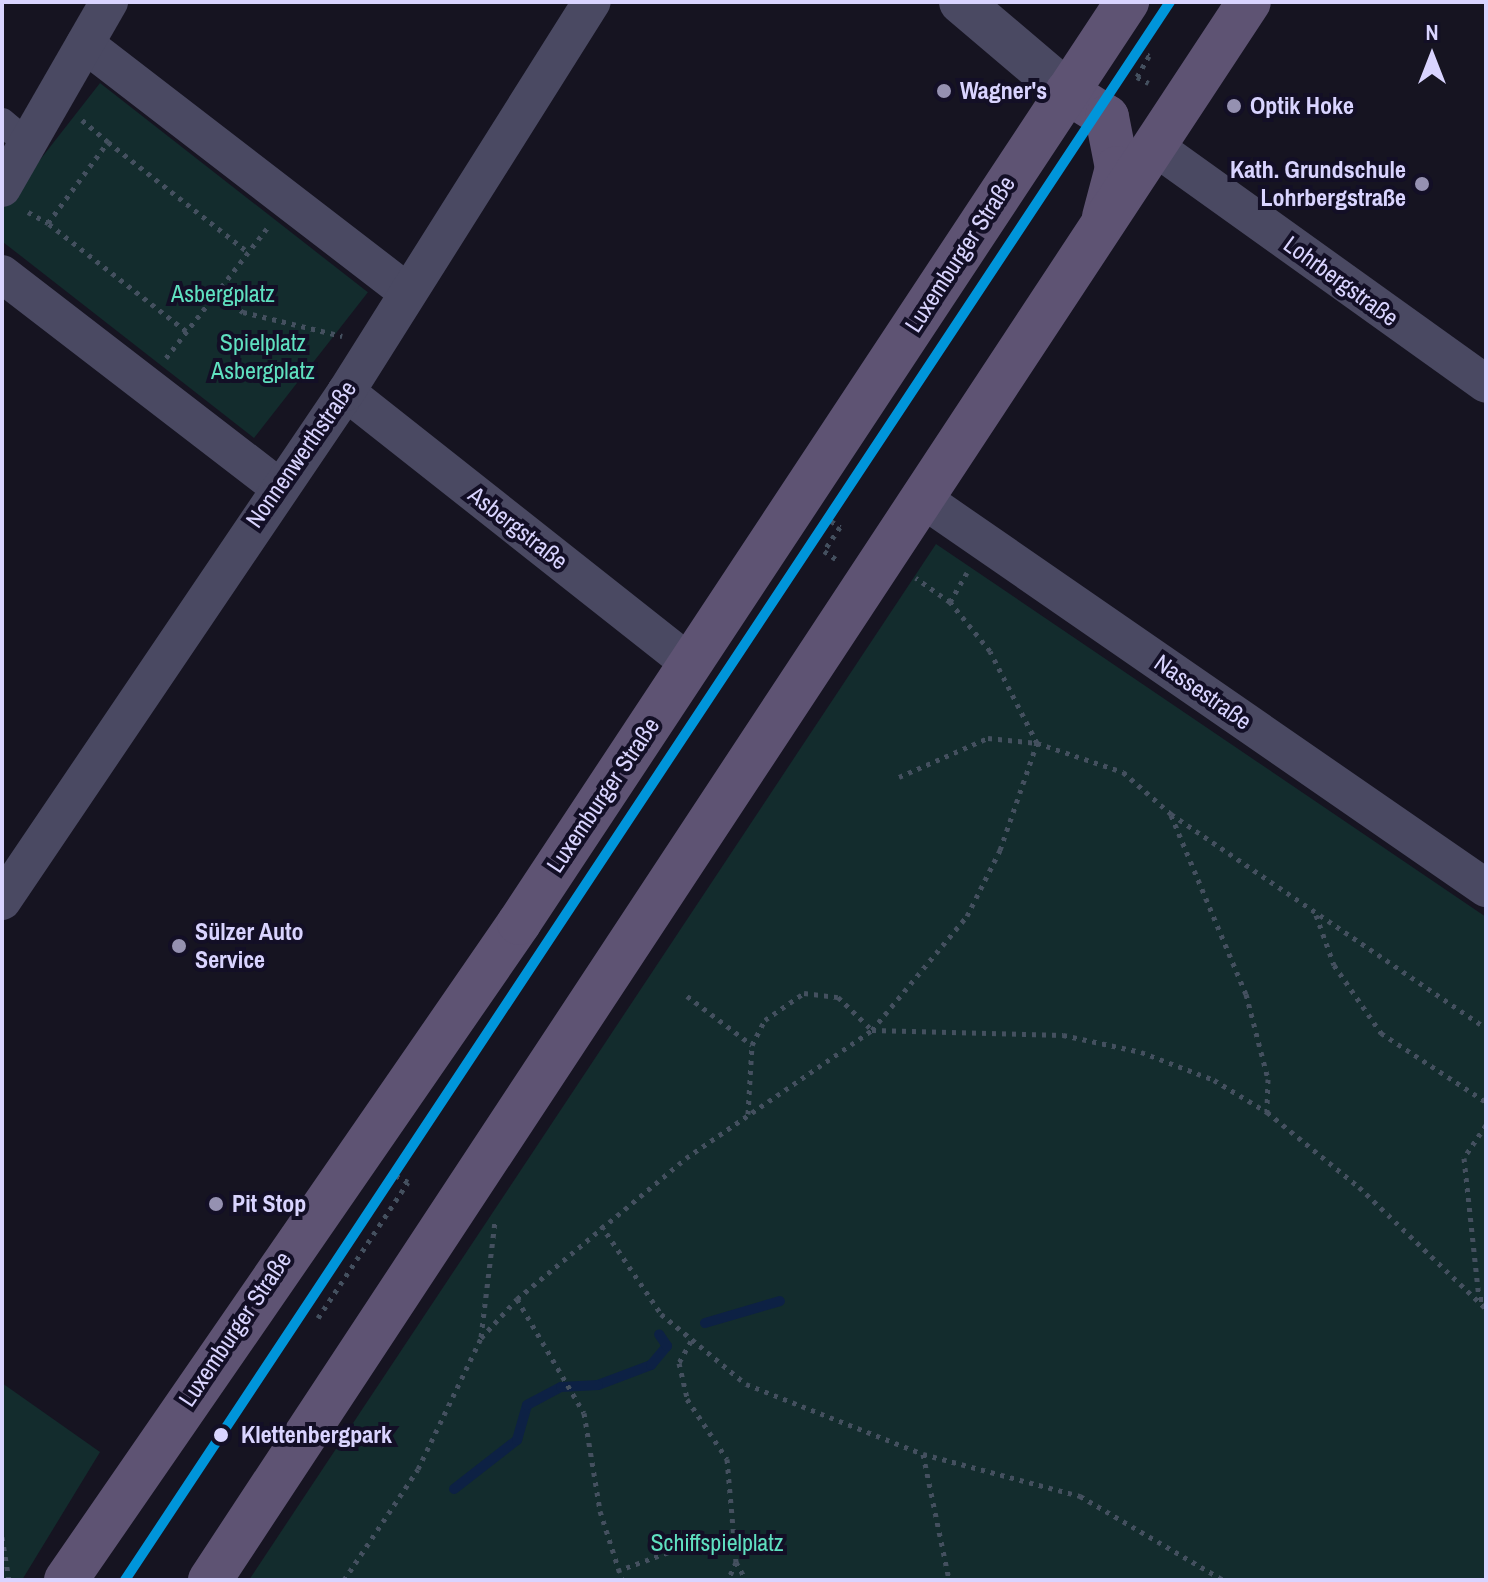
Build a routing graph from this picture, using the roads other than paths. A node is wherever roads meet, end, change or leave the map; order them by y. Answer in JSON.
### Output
{"nodes":[{"id":1,"x":109,"y":2,"type":"edge"},
{"id":2,"x":592,"y":2,"type":"edge"},
{"id":3,"x":961,"y":2,"type":"edge"},
{"id":4,"x":1127,"y":2,"type":"edge"},
{"id":5,"x":1249,"y":2,"type":"edge"},
{"id":6,"x":85,"y":44,"type":"junction"},
{"id":7,"x":1067,"y":92,"type":"junction"},
{"id":8,"x":1182,"y":107,"type":"junction"},
{"id":9,"x":1107,"y":117,"type":"junction"},
{"id":10,"x":14,"y":133,"type":"edge"},
{"id":11,"x":1158,"y":149,"type":"junction"},
{"id":12,"x":2,"y":188,"type":"edge"},
{"id":13,"x":1097,"y":242,"type":"junction"},
{"id":14,"x":2,"y":274,"type":"edge"},
{"id":15,"x":407,"y":292,"type":"junction"},
{"id":16,"x":1486,"y":384,"type":"edge"},
{"id":17,"x":346,"y":392,"type":"junction"},
{"id":18,"x":277,"y":486,"type":"junction"},
{"id":19,"x":920,"y":497,"type":"junction"},
{"id":20,"x":690,"y":664,"type":"junction"},
{"id":21,"x":1486,"y":888,"type":"edge"},
{"id":22,"x":2,"y":901,"type":"edge"},
{"id":23,"x":66,"y":1580,"type":"edge"},
{"id":24,"x":210,"y":1580,"type":"edge"}],
"edges":[{"from":1,"to":6,"type":"street"},
{"from":2,"to":15,"type":"street","name":"Nonnenwerthstraße"},
{"from":3,"to":7,"type":"street"},
{"from":4,"to":7,"type":"main road","name":"Luxemburger Straße"},
{"from":5,"to":8,"type":"main road"},
{"from":6,"to":10,"type":"street"},
{"from":6,"to":15,"type":"street"},
{"from":7,"to":9,"type":"main road"},
{"from":7,"to":20,"type":"main road","name":"Luxemburger Straße"},
{"from":8,"to":9,"type":"main road"},
{"from":8,"to":11,"type":"main road"},
{"from":9,"to":13,"type":"main road"},
{"from":10,"to":12,"type":"street"},
{"from":11,"to":13,"type":"main road"},
{"from":11,"to":16,"type":"street","name":"Lohrbergstraße"},
{"from":13,"to":19,"type":"main road"},
{"from":14,"to":18,"type":"street"},
{"from":15,"to":17,"type":"street","name":"Nonnenwerthstraße"},
{"from":17,"to":18,"type":"street","name":"Nonnenwerthstraße"},
{"from":17,"to":20,"type":"street","name":"Asbergstraße"},
{"from":18,"to":22,"type":"street","name":"Nonnenwerthstraße"},
{"from":19,"to":21,"type":"street","name":"Nassestraße"},
{"from":19,"to":24,"type":"main road"},
{"from":20,"to":23,"type":"main road","name":"Luxemburger Straße"}]}
